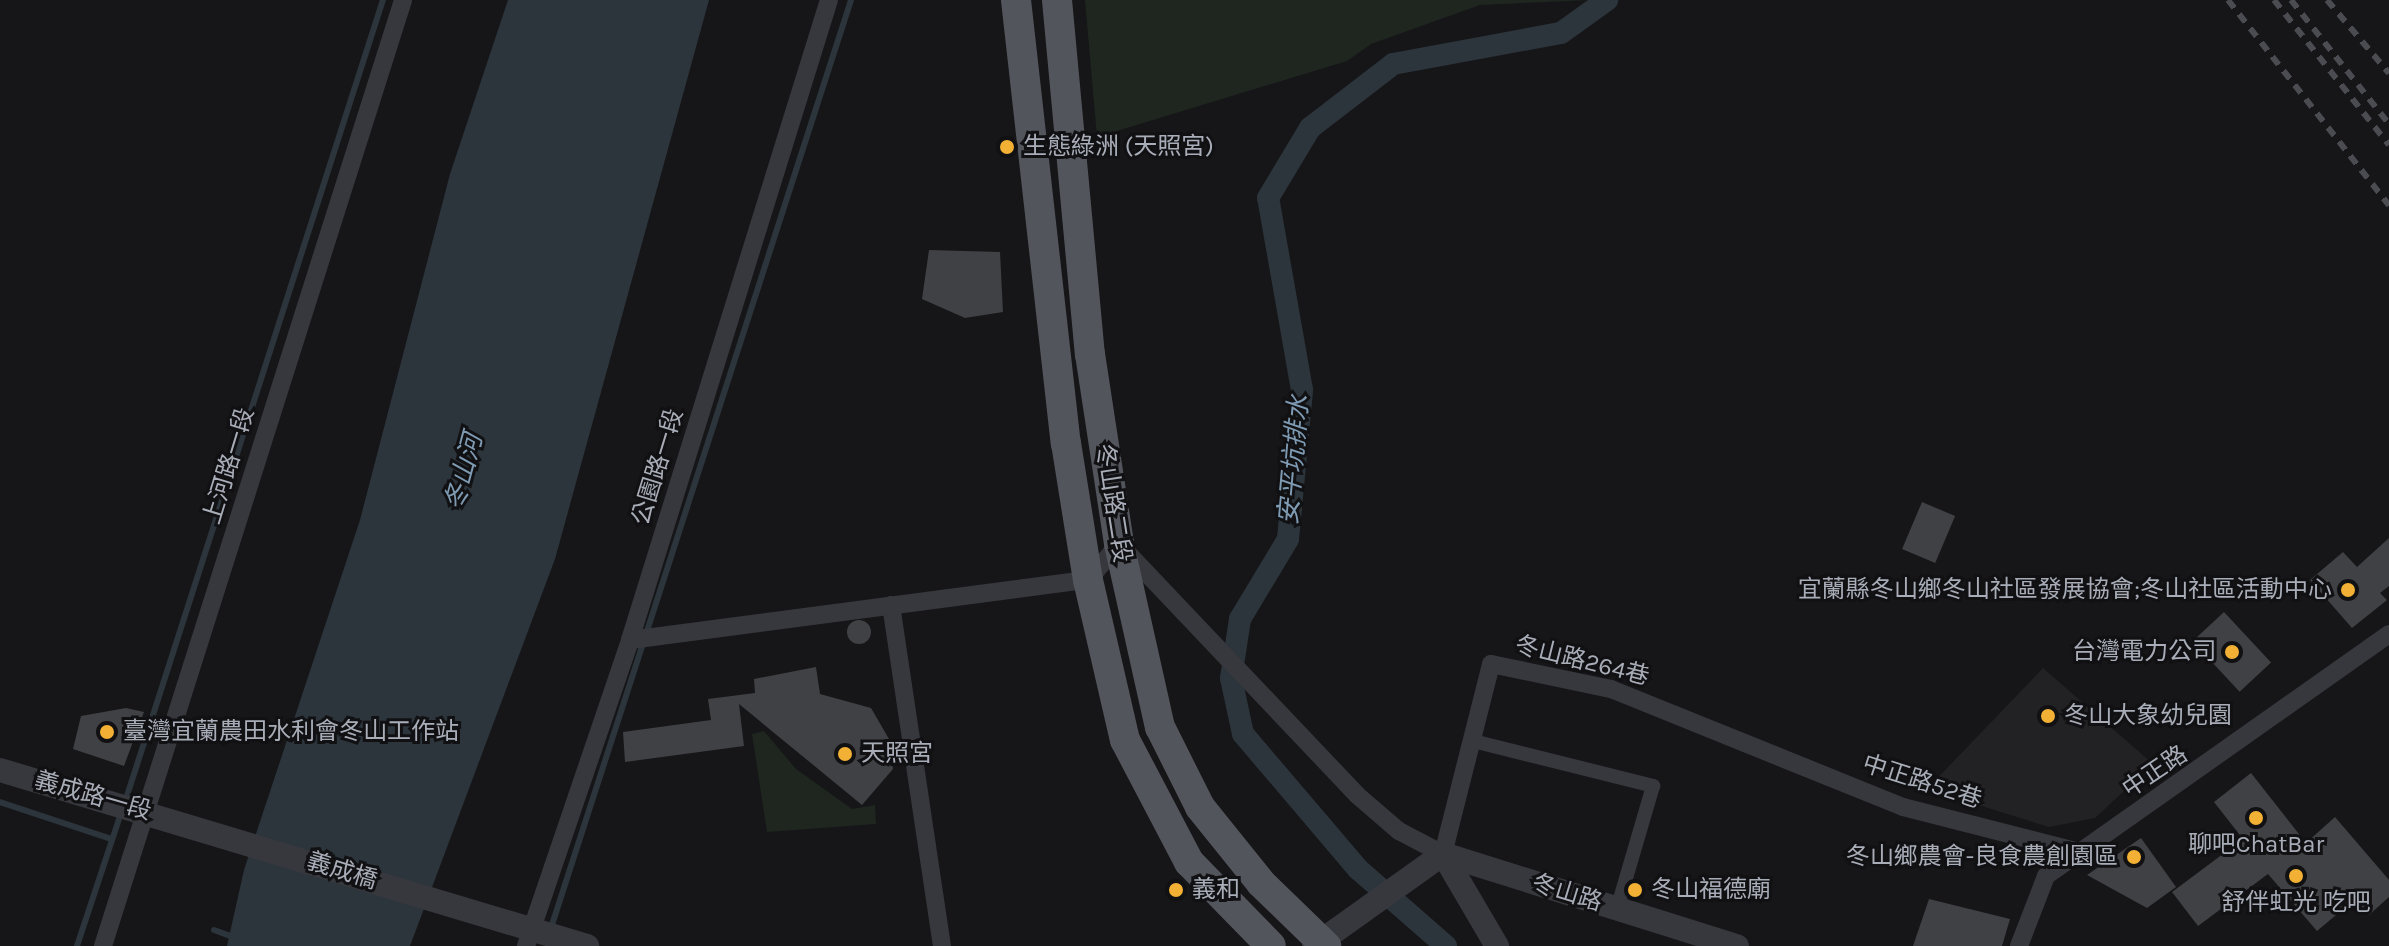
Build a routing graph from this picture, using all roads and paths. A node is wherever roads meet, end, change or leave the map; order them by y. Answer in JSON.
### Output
{"nodes":[{"id":1,"x":403,"y":0,"type":"edge"},
{"id":2,"x":829,"y":0,"type":"edge"},
{"id":3,"x":1016,"y":0,"type":"edge"},
{"id":4,"x":1057,"y":0,"type":"edge"},
{"id":5,"x":1119,"y":544,"type":"junction"},
{"id":6,"x":1088,"y":580,"type":"junction"},
{"id":7,"x":891,"y":605,"type":"junction"},
{"id":8,"x":2389,"y":634,"type":"edge"},
{"id":9,"x":630,"y":640,"type":"junction"},
{"id":10,"x":1473,"y":741,"type":"junction"},
{"id":11,"x":1755,"y":745,"type":"joint"},
{"id":12,"x":0,"y":770,"type":"edge"},
{"id":13,"x":149,"y":812,"type":"junction"},
{"id":14,"x":186,"y":824,"type":"joint"},
{"id":15,"x":2080,"y":852,"type":"junction"},
{"id":16,"x":1443,"y":854,"type":"junction"},
{"id":17,"x":1617,"y":909,"type":"junction"},
{"id":18,"x":530,"y":937,"type":"edge"},
{"id":19,"x":1321,"y":945,"type":"edge"},
{"id":20,"x":103,"y":946,"type":"edge"},
{"id":21,"x":587,"y":946,"type":"edge"},
{"id":22,"x":942,"y":946,"type":"edge"},
{"id":23,"x":1271,"y":946,"type":"edge"},
{"id":24,"x":1497,"y":946,"type":"edge"},
{"id":25,"x":1737,"y":946,"type":"edge"},
{"id":26,"x":2019,"y":946,"type":"edge"}],
"edges":[{"from":1,"to":13,"type":"street","name":"上河路一段"},
{"from":2,"to":9,"type":"street","name":"公園路一段"},
{"from":3,"to":6,"type":"main road","name":"冬山路二段"},
{"from":4,"to":5,"type":"main road","name":"冬山路二段"},
{"from":5,"to":6,"type":"street"},
{"from":5,"to":16,"type":"street","name":"冬山路"},
{"from":5,"to":19,"type":"main road","name":"冬山路二段"},
{"from":6,"to":7,"type":"street"},
{"from":6,"to":23,"type":"main road","name":"冬山路二段"},
{"from":7,"to":9,"type":"street"},
{"from":7,"to":22,"type":"street"},
{"from":8,"to":15,"type":"street","name":"中正路"},
{"from":9,"to":18,"type":"street","name":"公園路一段"},
{"from":10,"to":11,"type":"street","name":"冬山路264巷"},
{"from":10,"to":16,"type":"street","name":"冬山路264巷"},
{"from":10,"to":17,"type":"street"},
{"from":11,"to":15,"type":"street","name":"中正路52巷"},
{"from":12,"to":13,"type":"street","name":"義成路一段"},
{"from":13,"to":14,"type":"street","name":"義成路一段"},
{"from":13,"to":20,"type":"street","name":"上河路一段"},
{"from":14,"to":18,"type":"street","name":"義成橋"},
{"from":15,"to":26,"type":"street","name":"中正路"},
{"from":16,"to":17,"type":"street","name":"冬山路"},
{"from":16,"to":19,"type":"street"},
{"from":16,"to":24,"type":"street"},
{"from":17,"to":25,"type":"street","name":"冬山路"},
{"from":18,"to":21,"type":"street"}]}
